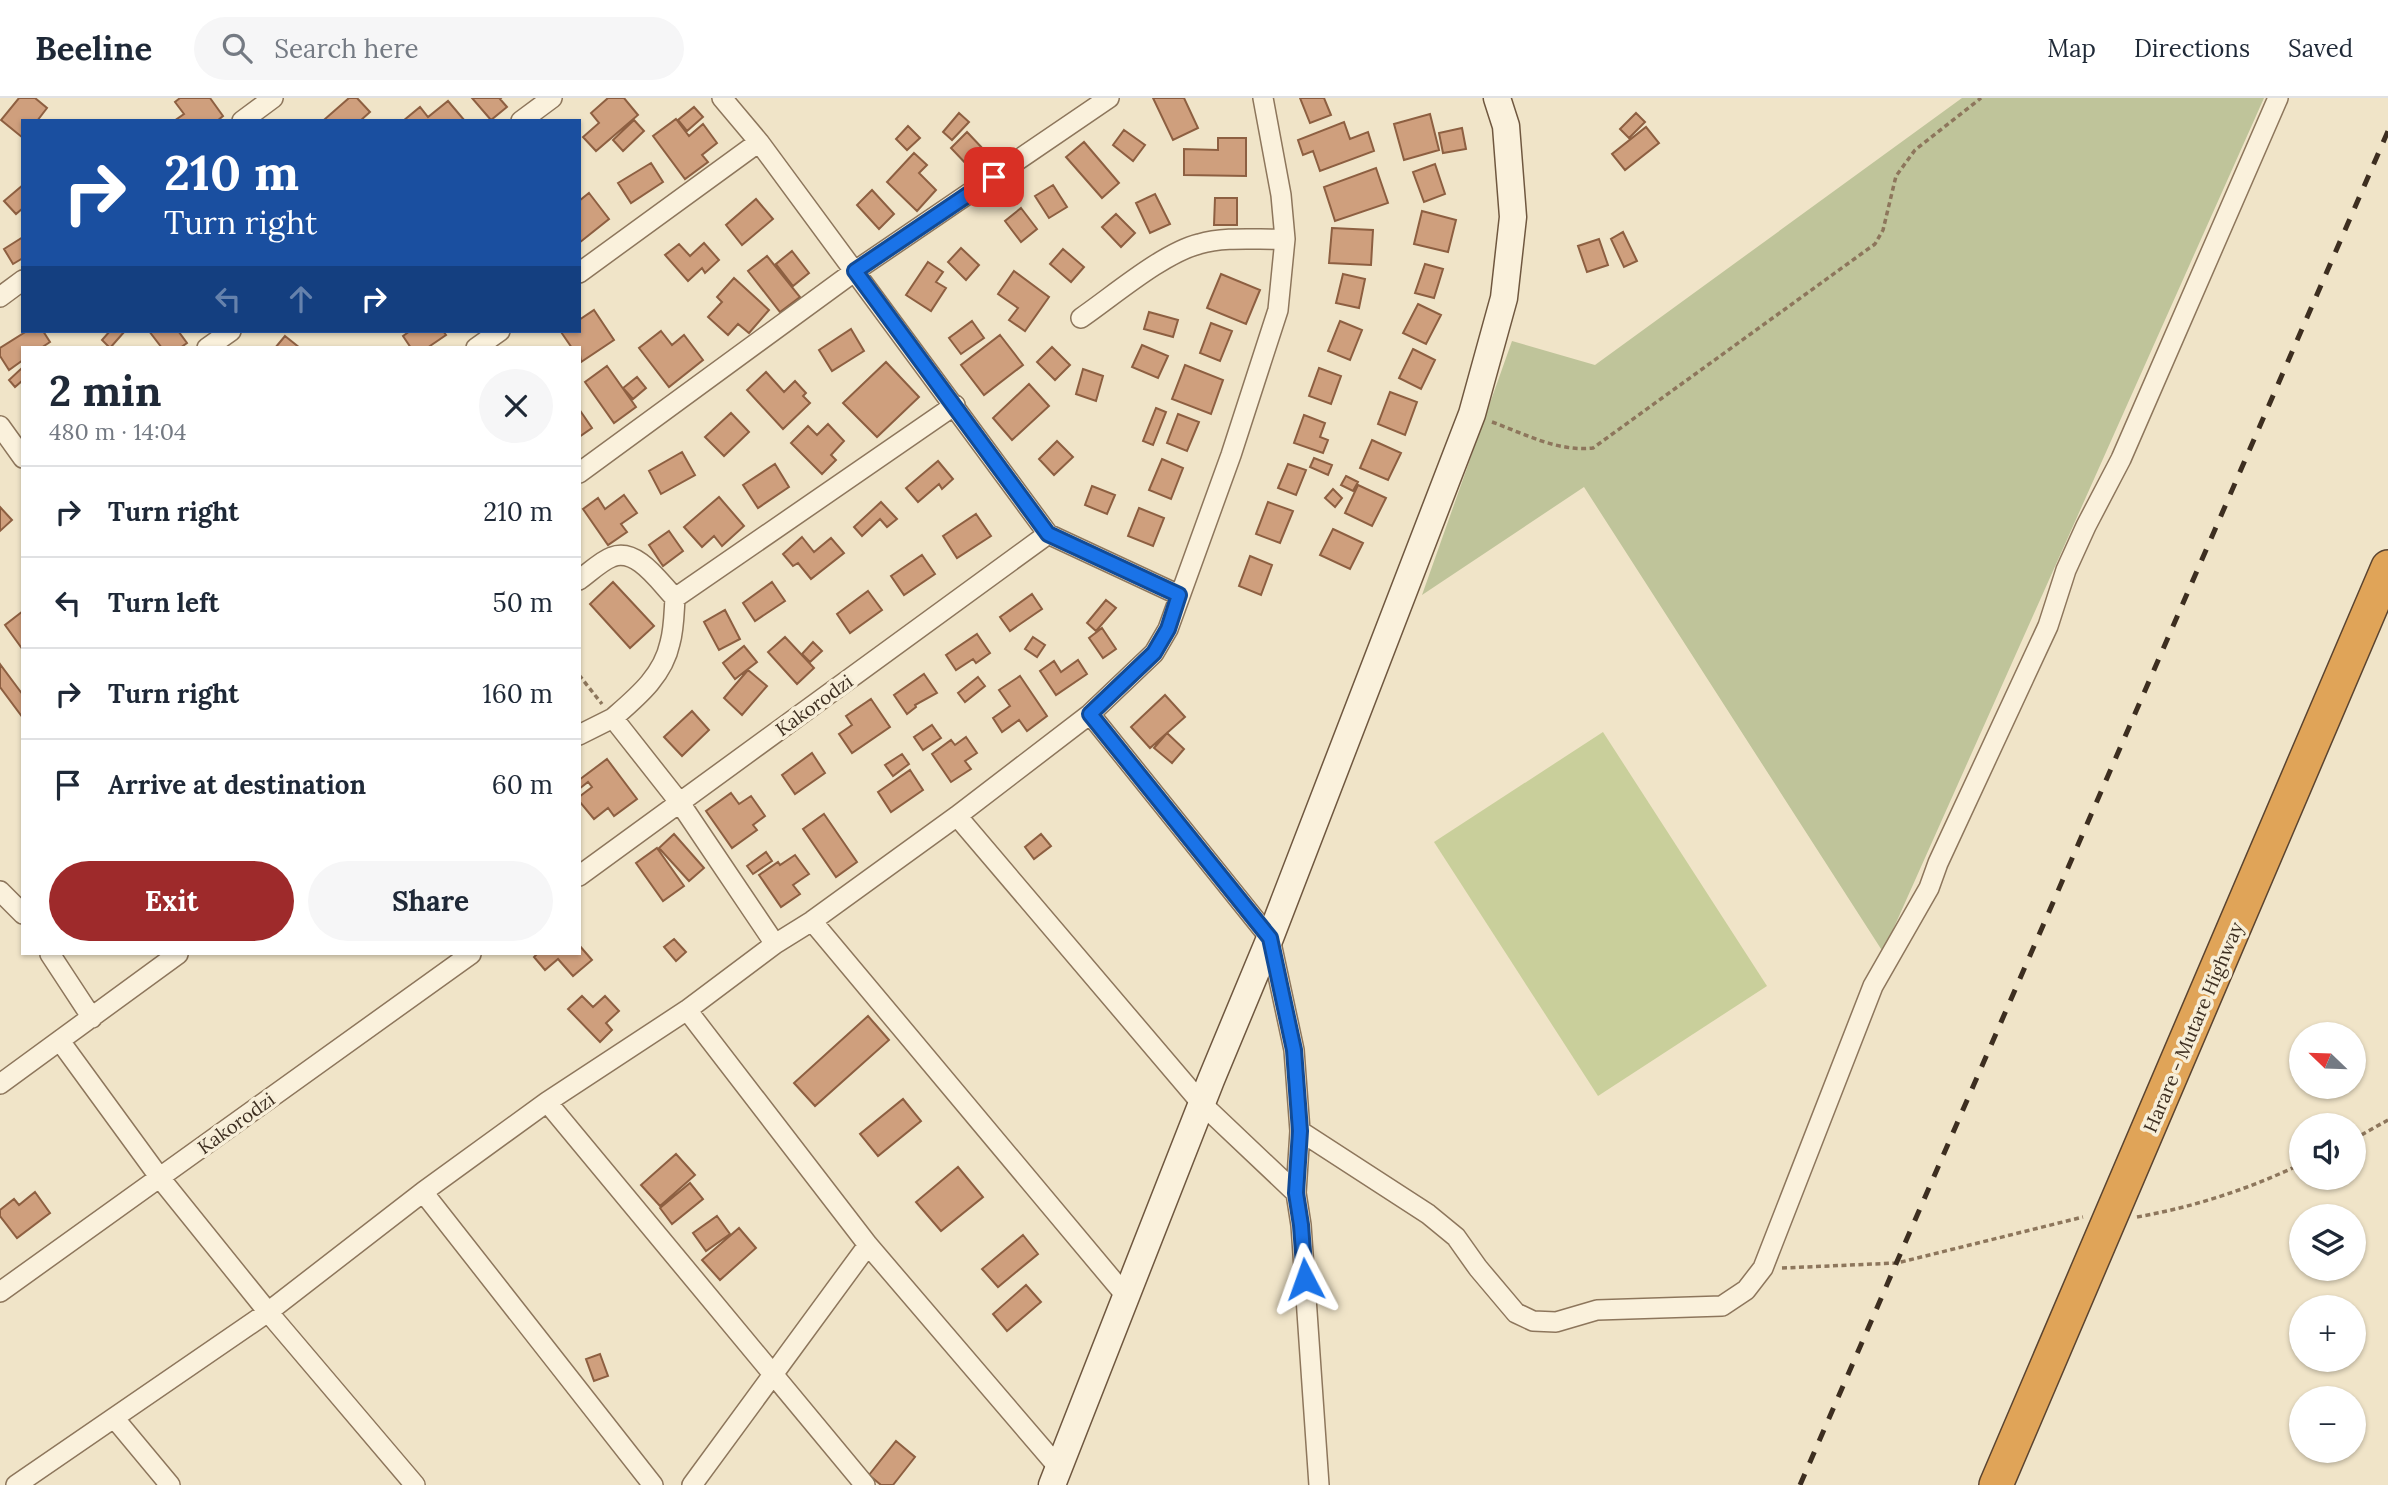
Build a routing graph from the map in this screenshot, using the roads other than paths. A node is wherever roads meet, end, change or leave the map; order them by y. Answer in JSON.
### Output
{"nodes":[{"id":1,"x":273,"y":98,"type":"edge"},
{"id":2,"x":552,"y":98,"type":"edge"},
{"id":3,"x":722,"y":98,"type":"edge"},
{"id":4,"x":1109,"y":98,"type":"edge"},
{"id":5,"x":1263,"y":98,"type":"edge"},
{"id":6,"x":1497,"y":98,"type":"edge"},
{"id":7,"x":2278,"y":98,"type":"edge"},
{"id":8,"x":245,"y":119,"type":"edge"},
{"id":9,"x":524,"y":119,"type":"edge"},
{"id":10,"x":759,"y":142,"type":"junction"},
{"id":11,"x":1285,"y":239,"type":"junction"},
{"id":12,"x":855,"y":271,"type":"junction"},
{"id":13,"x":581,"y":272,"type":"edge"},
{"id":14,"x":21,"y":281,"type":"edge"},
{"id":15,"x":0,"y":297,"type":"edge"},
{"id":16,"x":1081,"y":318,"type":"dead end"},
{"id":17,"x":228,"y":333,"type":"edge"},
{"id":18,"x":497,"y":333,"type":"edge"},
{"id":19,"x":209,"y":346,"type":"edge"},
{"id":20,"x":479,"y":346,"type":"edge"},
{"id":21,"x":955,"y":405,"type":"junction"},
{"id":22,"x":0,"y":426,"type":"edge"},
{"id":23,"x":21,"y":455,"type":"edge"},
{"id":24,"x":581,"y":472,"type":"edge"},
{"id":25,"x":1048,"y":534,"type":"junction"},
{"id":26,"x":2388,"y":567,"type":"edge"},
{"id":27,"x":581,"y":579,"type":"edge"},
{"id":28,"x":1179,"y":595,"type":"junction"},
{"id":29,"x":675,"y":598,"type":"junction"},
{"id":30,"x":1090,"y":714,"type":"junction"},
{"id":31,"x":613,"y":718,"type":"junction"},
{"id":32,"x":581,"y":733,"type":"edge"},
{"id":33,"x":680,"y":803,"type":"junction"},
{"id":34,"x":957,"y":817,"type":"junction"},
{"id":35,"x":581,"y":875,"type":"edge"},
{"id":36,"x":0,"y":891,"type":"edge"},
{"id":37,"x":21,"y":912,"type":"edge"},
{"id":38,"x":812,"y":921,"type":"junction"},
{"id":39,"x":1270,"y":938,"type":"junction"},
{"id":40,"x":775,"y":944,"type":"junction"},
{"id":41,"x":51,"y":955,"type":"edge"},
{"id":42,"x":177,"y":955,"type":"edge"},
{"id":43,"x":470,"y":955,"type":"edge"},
{"id":44,"x":687,"y":1010,"type":"junction"},
{"id":45,"x":92,"y":1018,"type":"junction"},
{"id":46,"x":60,"y":1041,"type":"junction"},
{"id":47,"x":0,"y":1084,"type":"edge"},
{"id":48,"x":547,"y":1102,"type":"junction"},
{"id":49,"x":1202,"y":1104,"type":"junction"},
{"id":50,"x":1300,"y":1131,"type":"junction"},
{"id":51,"x":160,"y":1178,"type":"junction"},
{"id":52,"x":423,"y":1192,"type":"junction"},
{"id":53,"x":1296,"y":1193,"type":"junction"},
{"id":54,"x":868,"y":1245,"type":"junction"},
{"id":55,"x":0,"y":1292,"type":"edge"},
{"id":56,"x":1126,"y":1297,"type":"junction"},
{"id":57,"x":268,"y":1312,"type":"junction"},
{"id":58,"x":773,"y":1374,"type":"junction"},
{"id":59,"x":115,"y":1419,"type":"junction"},
{"id":60,"x":1056,"y":1477,"type":"edge"},
{"id":61,"x":16,"y":1485,"type":"edge"},
{"id":62,"x":170,"y":1485,"type":"edge"},
{"id":63,"x":415,"y":1485,"type":"edge"},
{"id":64,"x":653,"y":1485,"type":"edge"},
{"id":65,"x":692,"y":1485,"type":"edge"},
{"id":66,"x":865,"y":1485,"type":"edge"},
{"id":67,"x":1319,"y":1485,"type":"edge"},
{"id":68,"x":1996,"y":1485,"type":"edge"}],
"edges":[{"from":1,"to":8,"type":"street"},
{"from":2,"to":9,"type":"street"},
{"from":3,"to":10,"type":"street"},
{"from":4,"to":12,"type":"street"},
{"from":5,"to":11,"type":"street"},
{"from":6,"to":39,"type":"street"},
{"from":7,"to":50,"type":"street"},
{"from":10,"to":12,"type":"street"},
{"from":10,"to":13,"type":"street"},
{"from":11,"to":16,"type":"street"},
{"from":11,"to":28,"type":"street"},
{"from":12,"to":21,"type":"street"},
{"from":12,"to":24,"type":"street"},
{"from":14,"to":15,"type":"street"},
{"from":17,"to":19,"type":"street"},
{"from":18,"to":20,"type":"street"},
{"from":21,"to":25,"type":"street"},
{"from":21,"to":29,"type":"street"},
{"from":22,"to":23,"type":"street"},
{"from":25,"to":28,"type":"street"},
{"from":25,"to":33,"type":"street","name":"Kakorodzi"},
{"from":26,"to":68,"type":"highway","name":"Harare - Mutare Highway"},
{"from":27,"to":29,"type":"street"},
{"from":28,"to":30,"type":"street"},
{"from":29,"to":31,"type":"street"},
{"from":30,"to":34,"type":"street"},
{"from":30,"to":39,"type":"street"},
{"from":31,"to":32,"type":"street"},
{"from":31,"to":33,"type":"street"},
{"from":33,"to":35,"type":"street","name":"Kakorodzi"},
{"from":33,"to":40,"type":"street"},
{"from":34,"to":38,"type":"street"},
{"from":34,"to":49,"type":"street"},
{"from":36,"to":37,"type":"street"},
{"from":38,"to":40,"type":"street"},
{"from":38,"to":56,"type":"street"},
{"from":39,"to":49,"type":"street"},
{"from":39,"to":50,"type":"street"},
{"from":40,"to":44,"type":"street"},
{"from":41,"to":45,"type":"street"},
{"from":42,"to":45,"type":"street"},
{"from":43,"to":51,"type":"street","name":"Kakorodzi"},
{"from":44,"to":48,"type":"street"},
{"from":44,"to":54,"type":"street"},
{"from":45,"to":46,"type":"street"},
{"from":46,"to":47,"type":"street"},
{"from":46,"to":51,"type":"street"},
{"from":48,"to":52,"type":"street"},
{"from":48,"to":58,"type":"street"},
{"from":49,"to":53,"type":"street"},
{"from":49,"to":56,"type":"street"},
{"from":50,"to":53,"type":"street"},
{"from":51,"to":55,"type":"street","name":"Kakorodzi"},
{"from":51,"to":57,"type":"street"},
{"from":52,"to":57,"type":"street"},
{"from":52,"to":64,"type":"street"},
{"from":53,"to":67,"type":"street"},
{"from":54,"to":58,"type":"street"},
{"from":54,"to":60,"type":"street"},
{"from":56,"to":60,"type":"street"},
{"from":57,"to":59,"type":"street"},
{"from":57,"to":63,"type":"street"},
{"from":58,"to":65,"type":"street"},
{"from":58,"to":66,"type":"street"},
{"from":59,"to":61,"type":"street"},
{"from":59,"to":62,"type":"street"}]}
